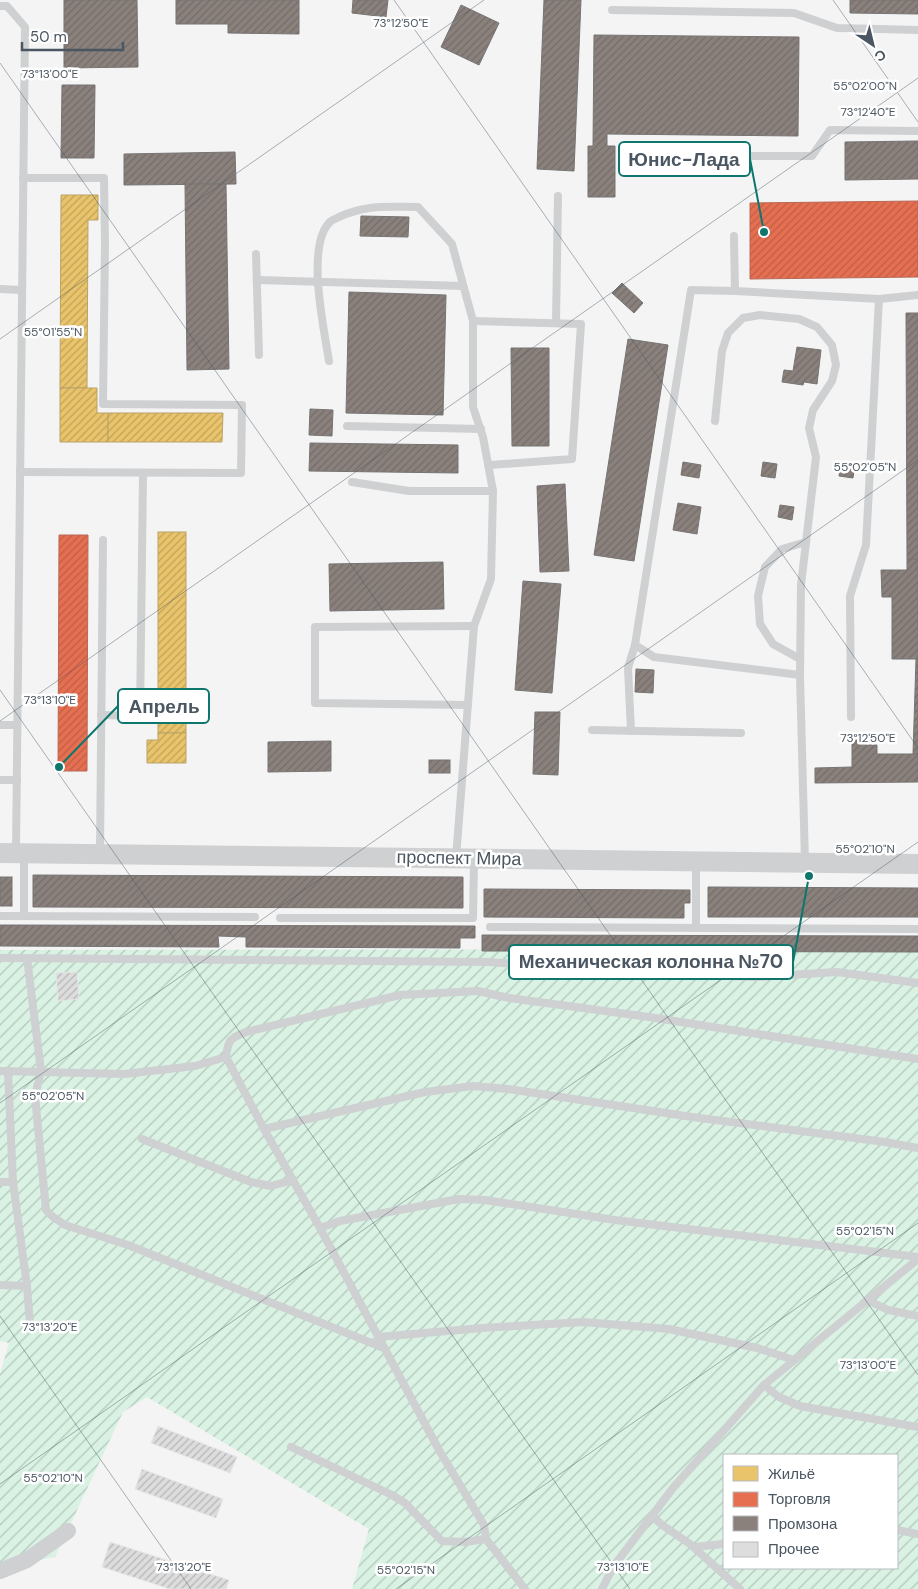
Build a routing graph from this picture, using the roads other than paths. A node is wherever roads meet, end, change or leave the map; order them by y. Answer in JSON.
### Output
{"nodes":[{"id":1,"x":0,"y":6,"type":"edge"},
{"id":2,"x":612,"y":10,"type":"dead end"},
{"id":3,"x":918,"y":30,"type":"edge"},
{"id":4,"x":918,"y":131,"type":"edge"},
{"id":5,"x":630,"y":156,"type":"dead end"},
{"id":6,"x":23,"y":178,"type":"junction"},
{"id":7,"x":558,"y":196,"type":"dead end"},
{"id":8,"x":734,"y":236,"type":"dead end"},
{"id":9,"x":256,"y":254,"type":"dead end"},
{"id":10,"x":257,"y":280,"type":"junction"},
{"id":11,"x":318,"y":282,"type":"junction"},
{"id":12,"x":463,"y":286,"type":"junction"},
{"id":13,"x":0,"y":290,"type":"edge"},
{"id":14,"x":22,"y":290,"type":"junction"},
{"id":15,"x":735,"y":291,"type":"junction"},
{"id":16,"x":918,"y":295,"type":"edge"},
{"id":17,"x":879,"y":299,"type":"junction"},
{"id":18,"x":473,"y":321,"type":"junction"},
{"id":19,"x":556,"y":323,"type":"junction"},
{"id":20,"x":259,"y":355,"type":"dead end"},
{"id":21,"x":329,"y":361,"type":"dead end"},
{"id":22,"x":715,"y":421,"type":"dead end"},
{"id":23,"x":347,"y":426,"type":"dead end"},
{"id":24,"x":480,"y":429,"type":"junction"},
{"id":25,"x":490,"y":465,"type":"junction"},
{"id":26,"x":20,"y":472,"type":"junction"},
{"id":27,"x":143,"y":473,"type":"junction"},
{"id":28,"x":352,"y":482,"type":"dead end"},
{"id":29,"x":494,"y":491,"type":"junction"},
{"id":30,"x":103,"y":540,"type":"dead end"},
{"id":31,"x":806,"y":542,"type":"junction"},
{"id":32,"x":474,"y":626,"type":"junction"},
{"id":33,"x":635,"y":645,"type":"junction"},
{"id":34,"x":800,"y":659,"type":"junction"},
{"id":35,"x":800,"y":675,"type":"junction"},
{"id":36,"x":468,"y":705,"type":"junction"},
{"id":37,"x":102,"y":715,"type":"junction"},
{"id":38,"x":851,"y":717,"type":"dead end"},
{"id":39,"x":0,"y":725,"type":"edge"},
{"id":40,"x":18,"y":725,"type":"junction"},
{"id":41,"x":592,"y":730,"type":"dead end"},
{"id":42,"x":631,"y":731,"type":"junction"},
{"id":43,"x":741,"y":733,"type":"dead end"},
{"id":44,"x":0,"y":780,"type":"edge"},
{"id":45,"x":17,"y":780,"type":"junction"},
{"id":46,"x":13,"y":853,"type":"edge"},
{"id":47,"x":100,"y":854,"type":"junction"},
{"id":48,"x":465,"y":858,"type":"junction"},
{"id":49,"x":696,"y":861,"type":"junction"},
{"id":50,"x":805,"y":862,"type":"junction"},
{"id":51,"x":918,"y":864,"type":"edge"},
{"id":52,"x":0,"y":916,"type":"edge"},
{"id":53,"x":24,"y":916,"type":"junction"},
{"id":54,"x":255,"y":917,"type":"dead end"},
{"id":55,"x":280,"y":918,"type":"dead end"},
{"id":56,"x":490,"y":928,"type":"dead end"},
{"id":57,"x":696,"y":928,"type":"junction"},
{"id":58,"x":918,"y":929,"type":"edge"},
{"id":59,"x":0,"y":958,"type":"edge"},
{"id":60,"x":27,"y":958,"type":"junction"},
{"id":61,"x":918,"y":982,"type":"edge"},
{"id":62,"x":226,"y":1057,"type":"junction"},
{"id":63,"x":918,"y":1059,"type":"edge"},
{"id":64,"x":4,"y":1071,"type":"edge"},
{"id":65,"x":41,"y":1071,"type":"junction"},
{"id":66,"x":264,"y":1129,"type":"junction"},
{"id":67,"x":142,"y":1139,"type":"dead end"},
{"id":68,"x":918,"y":1148,"type":"edge"},
{"id":69,"x":293,"y":1180,"type":"junction"},
{"id":70,"x":0,"y":1182,"type":"edge"},
{"id":71,"x":13,"y":1182,"type":"junction"},
{"id":72,"x":320,"y":1228,"type":"junction"},
{"id":73,"x":918,"y":1258,"type":"edge"},
{"id":74,"x":0,"y":1285,"type":"edge"},
{"id":75,"x":27,"y":1286,"type":"junction"},
{"id":76,"x":867,"y":1300,"type":"junction"},
{"id":77,"x":918,"y":1316,"type":"edge"},
{"id":78,"x":30,"y":1325,"type":"dead end"},
{"id":79,"x":378,"y":1338,"type":"junction"},
{"id":80,"x":384,"y":1348,"type":"junction"},
{"id":81,"x":794,"y":1360,"type":"junction"},
{"id":82,"x":764,"y":1385,"type":"junction"},
{"id":83,"x":918,"y":1427,"type":"edge"},
{"id":84,"x":291,"y":1447,"type":"dead end"},
{"id":85,"x":652,"y":1516,"type":"junction"},
{"id":86,"x":898,"y":1530,"type":"edge"},
{"id":87,"x":68,"y":1531,"type":"dead end"},
{"id":88,"x":918,"y":1534,"type":"edge"},
{"id":89,"x":486,"y":1539,"type":"junction"},
{"id":90,"x":723,"y":1544,"type":"edge"},
{"id":91,"x":694,"y":1547,"type":"junction"},
{"id":92,"x":0,"y":1571,"type":"edge"},
{"id":93,"x":525,"y":1589,"type":"edge"},
{"id":94,"x":602,"y":1589,"type":"edge"},
{"id":95,"x":740,"y":1589,"type":"edge"}],
"edges":[{"from":1,"to":6,"type":"lane"},
{"from":2,"to":3,"type":"lane"},
{"from":4,"to":5,"type":"lane"},
{"from":6,"to":14,"type":"lane"},
{"from":6,"to":27,"type":"lane"},
{"from":7,"to":19,"type":"lane"},
{"from":8,"to":15,"type":"lane"},
{"from":9,"to":10,"type":"lane"},
{"from":10,"to":11,"type":"lane"},
{"from":10,"to":20,"type":"lane"},
{"from":11,"to":12,"type":"lane"},
{"from":11,"to":12,"type":"lane"},
{"from":11,"to":21,"type":"lane"},
{"from":12,"to":18,"type":"lane"},
{"from":13,"to":14,"type":"lane"},
{"from":14,"to":26,"type":"lane"},
{"from":15,"to":17,"type":"lane"},
{"from":15,"to":33,"type":"lane"},
{"from":16,"to":17,"type":"lane"},
{"from":17,"to":38,"type":"lane"},
{"from":18,"to":19,"type":"lane"},
{"from":18,"to":24,"type":"lane"},
{"from":19,"to":25,"type":"lane"},
{"from":22,"to":31,"type":"lane"},
{"from":23,"to":24,"type":"lane"},
{"from":24,"to":25,"type":"lane"},
{"from":25,"to":29,"type":"lane"},
{"from":26,"to":27,"type":"lane"},
{"from":26,"to":40,"type":"lane"},
{"from":27,"to":37,"type":"lane"},
{"from":28,"to":29,"type":"lane"},
{"from":29,"to":32,"type":"lane"},
{"from":30,"to":37,"type":"lane"},
{"from":31,"to":34,"type":"lane"},
{"from":31,"to":34,"type":"lane"},
{"from":32,"to":36,"type":"lane"},
{"from":32,"to":36,"type":"lane"},
{"from":33,"to":35,"type":"lane"},
{"from":33,"to":42,"type":"lane"},
{"from":34,"to":35,"type":"lane"},
{"from":35,"to":50,"type":"lane"},
{"from":36,"to":48,"type":"lane"},
{"from":37,"to":47,"type":"lane"},
{"from":39,"to":40,"type":"lane"},
{"from":40,"to":45,"type":"lane"},
{"from":41,"to":42,"type":"lane"},
{"from":42,"to":43,"type":"lane"},
{"from":44,"to":45,"type":"lane"},
{"from":45,"to":46,"type":"lane"},
{"from":46,"to":47,"type":"street","name":"проспект Мира"},
{"from":46,"to":53,"type":"lane"},
{"from":47,"to":48,"type":"street","name":"проспект Мира"},
{"from":48,"to":49,"type":"street","name":"проспект Мира"},
{"from":48,"to":55,"type":"lane"},
{"from":49,"to":50,"type":"street","name":"проспект Мира"},
{"from":49,"to":57,"type":"lane"},
{"from":50,"to":51,"type":"street","name":"проспект Мира"},
{"from":52,"to":53,"type":"lane"},
{"from":53,"to":54,"type":"lane"},
{"from":56,"to":57,"type":"lane"},
{"from":57,"to":58,"type":"lane"},
{"from":59,"to":60,"type":"lane"},
{"from":60,"to":61,"type":"lane"},
{"from":60,"to":65,"type":"lane"},
{"from":62,"to":63,"type":"lane"},
{"from":62,"to":65,"type":"lane"},
{"from":62,"to":66,"type":"lane"},
{"from":64,"to":65,"type":"lane"},
{"from":64,"to":71,"type":"lane"},
{"from":65,"to":80,"type":"lane"},
{"from":66,"to":68,"type":"lane"},
{"from":66,"to":69,"type":"lane"},
{"from":67,"to":69,"type":"lane"},
{"from":69,"to":72,"type":"lane"},
{"from":70,"to":71,"type":"lane"},
{"from":71,"to":75,"type":"lane"},
{"from":72,"to":73,"type":"lane"},
{"from":72,"to":79,"type":"lane"},
{"from":73,"to":76,"type":"lane"},
{"from":74,"to":75,"type":"lane"},
{"from":75,"to":78,"type":"lane"},
{"from":76,"to":77,"type":"lane"},
{"from":76,"to":81,"type":"lane"},
{"from":79,"to":80,"type":"lane"},
{"from":79,"to":81,"type":"lane"},
{"from":80,"to":89,"type":"lane"},
{"from":81,"to":82,"type":"lane"},
{"from":82,"to":83,"type":"lane"},
{"from":82,"to":85,"type":"lane"},
{"from":84,"to":89,"type":"lane"},
{"from":85,"to":91,"type":"lane"},
{"from":85,"to":94,"type":"lane"},
{"from":86,"to":88,"type":"lane"},
{"from":87,"to":92,"type":"street"},
{"from":89,"to":93,"type":"lane"},
{"from":90,"to":91,"type":"lane"},
{"from":91,"to":95,"type":"lane"}]}
